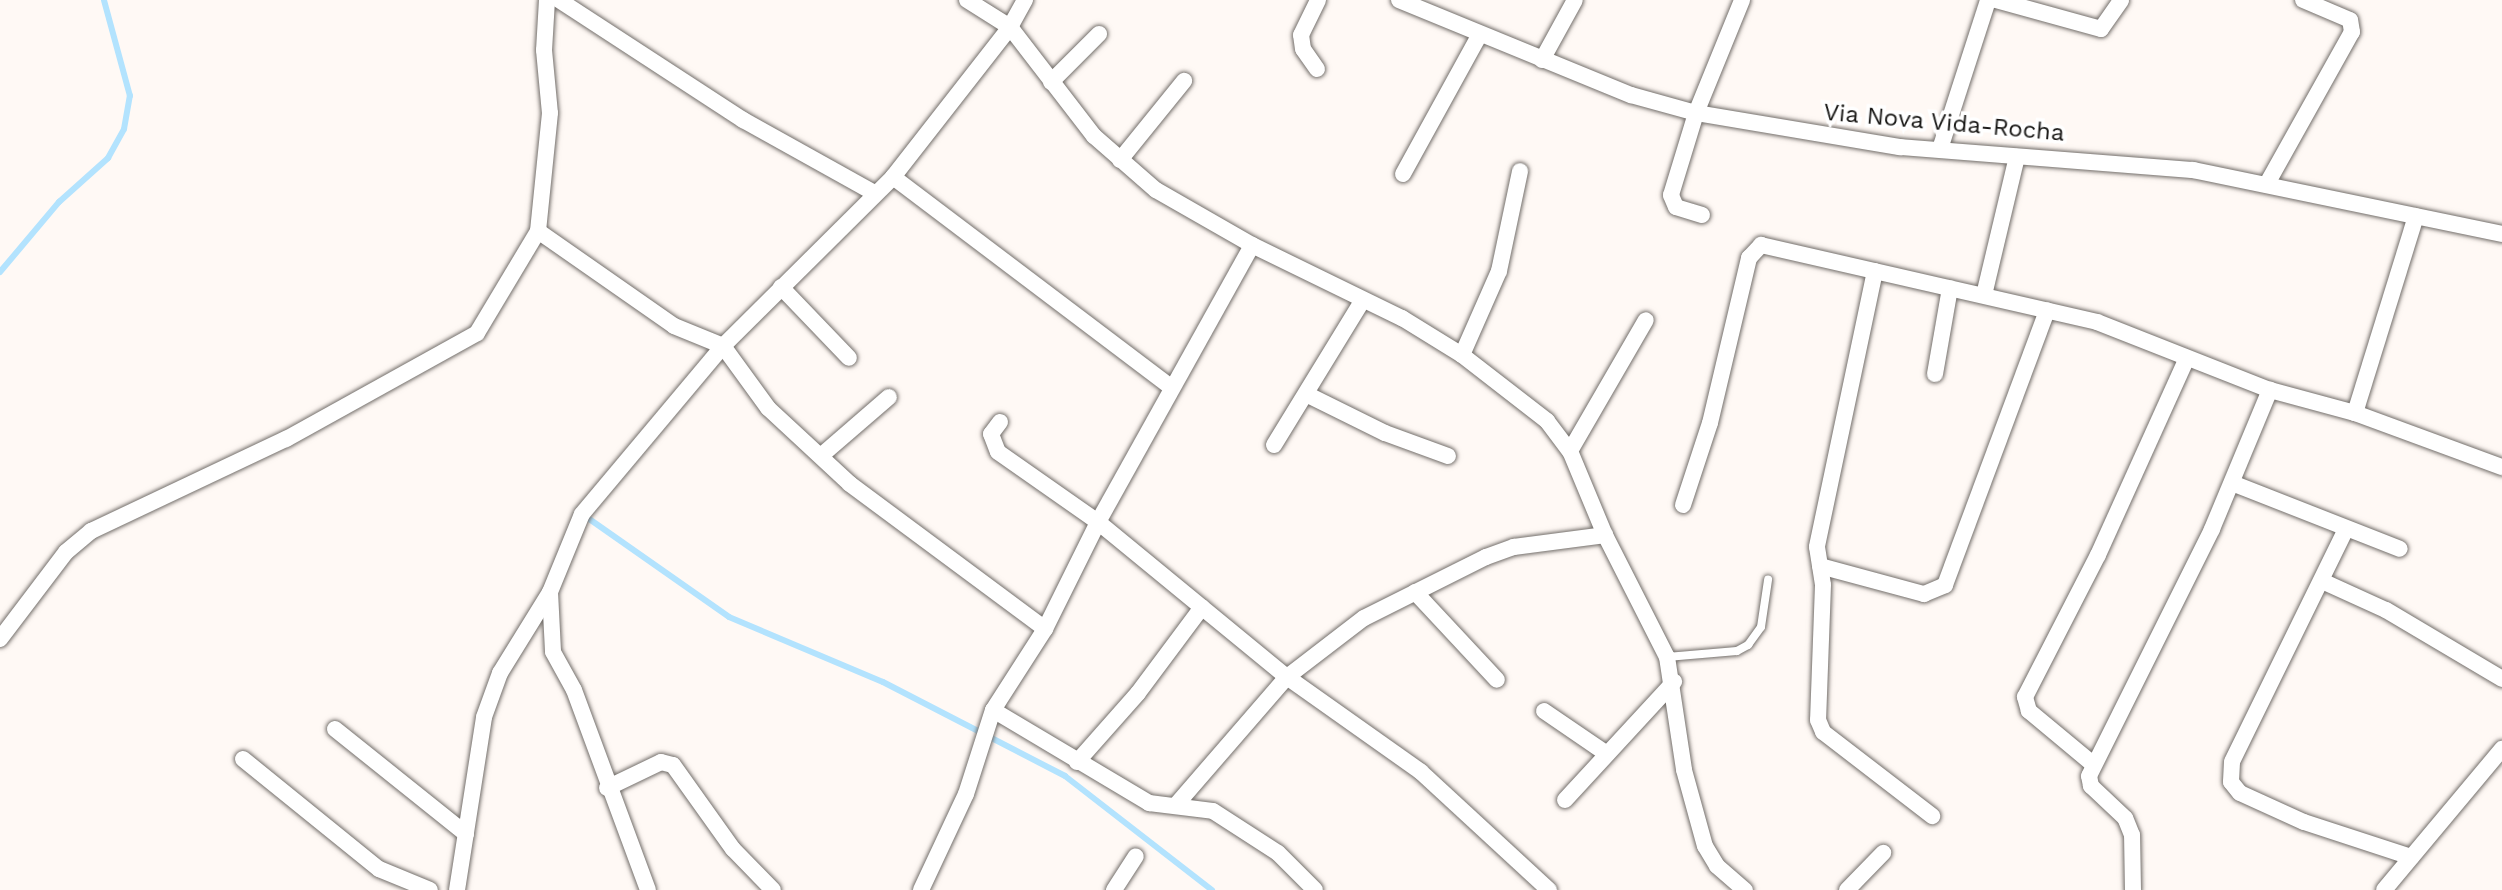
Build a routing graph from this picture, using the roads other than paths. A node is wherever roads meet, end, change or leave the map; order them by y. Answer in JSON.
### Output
{"nodes":[{"id":1,"x":547,"y":0,"type":"edge"},
{"id":2,"x":559,"y":0,"type":"edge"},
{"id":3,"x":967,"y":0,"type":"edge"},
{"id":4,"x":1025,"y":0,"type":"edge"},
{"id":5,"x":1318,"y":0,"type":"edge"},
{"id":6,"x":1399,"y":0,"type":"edge"},
{"id":7,"x":1575,"y":0,"type":"edge"},
{"id":8,"x":1742,"y":0,"type":"edge"},
{"id":9,"x":1988,"y":0,"type":"edge"},
{"id":10,"x":1996,"y":0,"type":"edge"},
{"id":11,"x":2121,"y":0,"type":"edge"},
{"id":12,"x":2303,"y":0,"type":"edge"},
{"id":13,"x":1010,"y":27,"type":"junction"},
{"id":14,"x":1099,"y":34,"type":"dead end"},
{"id":15,"x":1480,"y":34,"type":"junction"},
{"id":16,"x":1542,"y":60,"type":"junction"},
{"id":17,"x":1317,"y":69,"type":"dead end"},
{"id":18,"x":1184,"y":81,"type":"dead end"},
{"id":19,"x":1051,"y":82,"type":"junction"},
{"id":20,"x":1696,"y":113,"type":"junction"},
{"id":21,"x":1940,"y":149,"type":"junction"},
{"id":22,"x":2017,"y":157,"type":"junction"},
{"id":23,"x":1120,"y":160,"type":"junction"},
{"id":24,"x":1520,"y":171,"type":"dead end"},
{"id":25,"x":1403,"y":174,"type":"dead end"},
{"id":26,"x":893,"y":177,"type":"junction"},
{"id":27,"x":2268,"y":182,"type":"junction"},
{"id":28,"x":874,"y":193,"type":"junction"},
{"id":29,"x":1702,"y":215,"type":"dead end"},
{"id":30,"x":2416,"y":216,"type":"junction"},
{"id":31,"x":2501,"y":230,"type":"edge"},
{"id":32,"x":538,"y":231,"type":"junction"},
{"id":33,"x":1252,"y":245,"type":"junction"},
{"id":34,"x":1875,"y":271,"type":"junction"},
{"id":35,"x":781,"y":287,"type":"junction"},
{"id":36,"x":1950,"y":288,"type":"junction"},
{"id":37,"x":1984,"y":295,"type":"junction"},
{"id":38,"x":1363,"y":300,"type":"junction"},
{"id":39,"x":2047,"y":310,"type":"junction"},
{"id":40,"x":1646,"y":320,"type":"dead end"},
{"id":41,"x":723,"y":346,"type":"junction"},
{"id":42,"x":1462,"y":355,"type":"junction"},
{"id":43,"x":849,"y":358,"type":"dead end"},
{"id":44,"x":2187,"y":358,"type":"junction"},
{"id":45,"x":1935,"y":374,"type":"dead end"},
{"id":46,"x":1171,"y":387,"type":"junction"},
{"id":47,"x":2270,"y":390,"type":"junction"},
{"id":48,"x":1306,"y":394,"type":"junction"},
{"id":49,"x":889,"y":397,"type":"dead end"},
{"id":50,"x":2355,"y":413,"type":"junction"},
{"id":51,"x":1000,"y":422,"type":"dead end"},
{"id":52,"x":1274,"y":445,"type":"dead end"},
{"id":53,"x":1570,"y":451,"type":"junction"},
{"id":54,"x":823,"y":454,"type":"junction"},
{"id":55,"x":1448,"y":456,"type":"dead end"},
{"id":56,"x":2502,"y":467,"type":"edge"},
{"id":57,"x":2232,"y":483,"type":"junction"},
{"id":58,"x":1683,"y":505,"type":"dead end"},
{"id":59,"x":1098,"y":522,"type":"junction"},
{"id":60,"x":2346,"y":529,"type":"junction"},
{"id":61,"x":1605,"y":535,"type":"junction"},
{"id":62,"x":2400,"y":549,"type":"dead end"},
{"id":63,"x":1820,"y":566,"type":"junction"},
{"id":64,"x":1768,"y":580,"type":"dead end"},
{"id":65,"x":2322,"y":581,"type":"junction"},
{"id":66,"x":550,"y":592,"type":"junction"},
{"id":67,"x":1415,"y":592,"type":"junction"},
{"id":68,"x":1202,"y":607,"type":"junction"},
{"id":69,"x":1045,"y":629,"type":"junction"},
{"id":70,"x":0,"y":639,"type":"edge"},
{"id":71,"x":1667,"y":657,"type":"junction"},
{"id":72,"x":1287,"y":677,"type":"junction"},
{"id":73,"x":2502,"y":679,"type":"edge"},
{"id":74,"x":1497,"y":680,"type":"dead end"},
{"id":75,"x":1674,"y":682,"type":"junction"},
{"id":76,"x":993,"y":710,"type":"junction"},
{"id":77,"x":1544,"y":711,"type":"dead end"},
{"id":78,"x":335,"y":729,"type":"dead end"},
{"id":79,"x":2502,"y":749,"type":"edge"},
{"id":80,"x":1607,"y":754,"type":"junction"},
{"id":81,"x":243,"y":759,"type":"dead end"},
{"id":82,"x":1077,"y":762,"type":"junction"},
{"id":83,"x":2094,"y":765,"type":"junction"},
{"id":84,"x":607,"y":788,"type":"junction"},
{"id":85,"x":1565,"y":800,"type":"dead end"},
{"id":86,"x":1176,"y":805,"type":"junction"},
{"id":87,"x":1932,"y":816,"type":"dead end"},
{"id":88,"x":466,"y":834,"type":"junction"},
{"id":89,"x":1883,"y":853,"type":"dead end"},
{"id":90,"x":1136,"y":856,"type":"dead end"},
{"id":91,"x":2411,"y":857,"type":"junction"},
{"id":92,"x":430,"y":890,"type":"edge"},
{"id":93,"x":457,"y":890,"type":"edge"},
{"id":94,"x":648,"y":890,"type":"edge"},
{"id":95,"x":773,"y":890,"type":"edge"},
{"id":96,"x":921,"y":890,"type":"edge"},
{"id":97,"x":1114,"y":890,"type":"edge"},
{"id":98,"x":1315,"y":890,"type":"edge"},
{"id":99,"x":1549,"y":890,"type":"edge"},
{"id":100,"x":1745,"y":890,"type":"edge"},
{"id":101,"x":1847,"y":890,"type":"edge"},
{"id":102,"x":2133,"y":890,"type":"edge"},
{"id":103,"x":2384,"y":890,"type":"edge"}],
"edges":[{"from":1,"to":32,"type":"street"},
{"from":2,"to":28,"type":"street"},
{"from":3,"to":13,"type":"street"},
{"from":4,"to":13,"type":"street"},
{"from":5,"to":17,"type":"street"},
{"from":6,"to":15,"type":"street","name":"Via Nova Vida-Rocha"},
{"from":7,"to":16,"type":"street"},
{"from":8,"to":20,"type":"street"},
{"from":9,"to":21,"type":"street"},
{"from":10,"to":11,"type":"street"},
{"from":12,"to":27,"type":"street"},
{"from":13,"to":19,"type":"street"},
{"from":13,"to":26,"type":"street"},
{"from":14,"to":19,"type":"street"},
{"from":15,"to":16,"type":"street","name":"Via Nova Vida-Rocha"},
{"from":15,"to":25,"type":"street"},
{"from":16,"to":20,"type":"street","name":"Via Nova Vida-Rocha"},
{"from":18,"to":23,"type":"street"},
{"from":19,"to":23,"type":"street"},
{"from":20,"to":21,"type":"street","name":"Via Nova Vida-Rocha"},
{"from":20,"to":29,"type":"street"},
{"from":21,"to":22,"type":"street","name":"Via Nova Vida-Rocha"},
{"from":22,"to":27,"type":"street","name":"Via Nova Vida-Rocha"},
{"from":22,"to":37,"type":"street"},
{"from":23,"to":33,"type":"street"},
{"from":24,"to":42,"type":"street"},
{"from":26,"to":28,"type":"street"},
{"from":26,"to":46,"type":"street"},
{"from":27,"to":30,"type":"street","name":"Via Nova Vida-Rocha"},
{"from":28,"to":35,"type":"street"},
{"from":30,"to":31,"type":"street","name":"Via Nova Vida-Rocha"},
{"from":30,"to":50,"type":"street"},
{"from":32,"to":41,"type":"street"},
{"from":32,"to":70,"type":"street"},
{"from":33,"to":38,"type":"street"},
{"from":33,"to":46,"type":"street"},
{"from":34,"to":36,"type":"street"},
{"from":34,"to":58,"type":"street"},
{"from":34,"to":63,"type":"street"},
{"from":35,"to":41,"type":"street"},
{"from":35,"to":43,"type":"street"},
{"from":36,"to":37,"type":"street"},
{"from":36,"to":45,"type":"street"},
{"from":37,"to":39,"type":"street"},
{"from":38,"to":42,"type":"street"},
{"from":38,"to":48,"type":"street"},
{"from":39,"to":44,"type":"street"},
{"from":39,"to":63,"type":"street"},
{"from":40,"to":53,"type":"street"},
{"from":41,"to":54,"type":"street"},
{"from":41,"to":66,"type":"street"},
{"from":42,"to":53,"type":"street"},
{"from":44,"to":47,"type":"street"},
{"from":44,"to":83,"type":"street"},
{"from":46,"to":59,"type":"street"},
{"from":47,"to":50,"type":"street"},
{"from":47,"to":57,"type":"street"},
{"from":48,"to":52,"type":"street"},
{"from":48,"to":55,"type":"street"},
{"from":49,"to":54,"type":"street"},
{"from":50,"to":56,"type":"street"},
{"from":51,"to":59,"type":"street"},
{"from":53,"to":61,"type":"street"},
{"from":54,"to":69,"type":"street"},
{"from":57,"to":60,"type":"street"},
{"from":57,"to":83,"type":"street"},
{"from":59,"to":68,"type":"street"},
{"from":59,"to":69,"type":"street"},
{"from":60,"to":62,"type":"street"},
{"from":60,"to":65,"type":"street"},
{"from":61,"to":67,"type":"street"},
{"from":61,"to":71,"type":"street"},
{"from":63,"to":87,"type":"street"},
{"from":64,"to":71,"type":"lane"},
{"from":65,"to":73,"type":"street"},
{"from":65,"to":91,"type":"street"},
{"from":66,"to":84,"type":"street"},
{"from":66,"to":88,"type":"street"},
{"from":67,"to":72,"type":"street"},
{"from":67,"to":74,"type":"street"},
{"from":68,"to":72,"type":"street"},
{"from":68,"to":82,"type":"street"},
{"from":69,"to":76,"type":"street"},
{"from":71,"to":75,"type":"street"},
{"from":72,"to":86,"type":"street"},
{"from":72,"to":99,"type":"street"},
{"from":75,"to":80,"type":"street"},
{"from":75,"to":100,"type":"street"},
{"from":76,"to":82,"type":"street"},
{"from":76,"to":96,"type":"street"},
{"from":77,"to":80,"type":"street"},
{"from":78,"to":88,"type":"street"},
{"from":79,"to":91,"type":"street"},
{"from":80,"to":85,"type":"street"},
{"from":81,"to":92,"type":"street"},
{"from":82,"to":86,"type":"street"},
{"from":83,"to":102,"type":"street"},
{"from":84,"to":94,"type":"street"},
{"from":84,"to":95,"type":"street"},
{"from":86,"to":98,"type":"street"},
{"from":88,"to":93,"type":"street"},
{"from":89,"to":101,"type":"street"},
{"from":90,"to":97,"type":"street"},
{"from":91,"to":103,"type":"street"}]}
